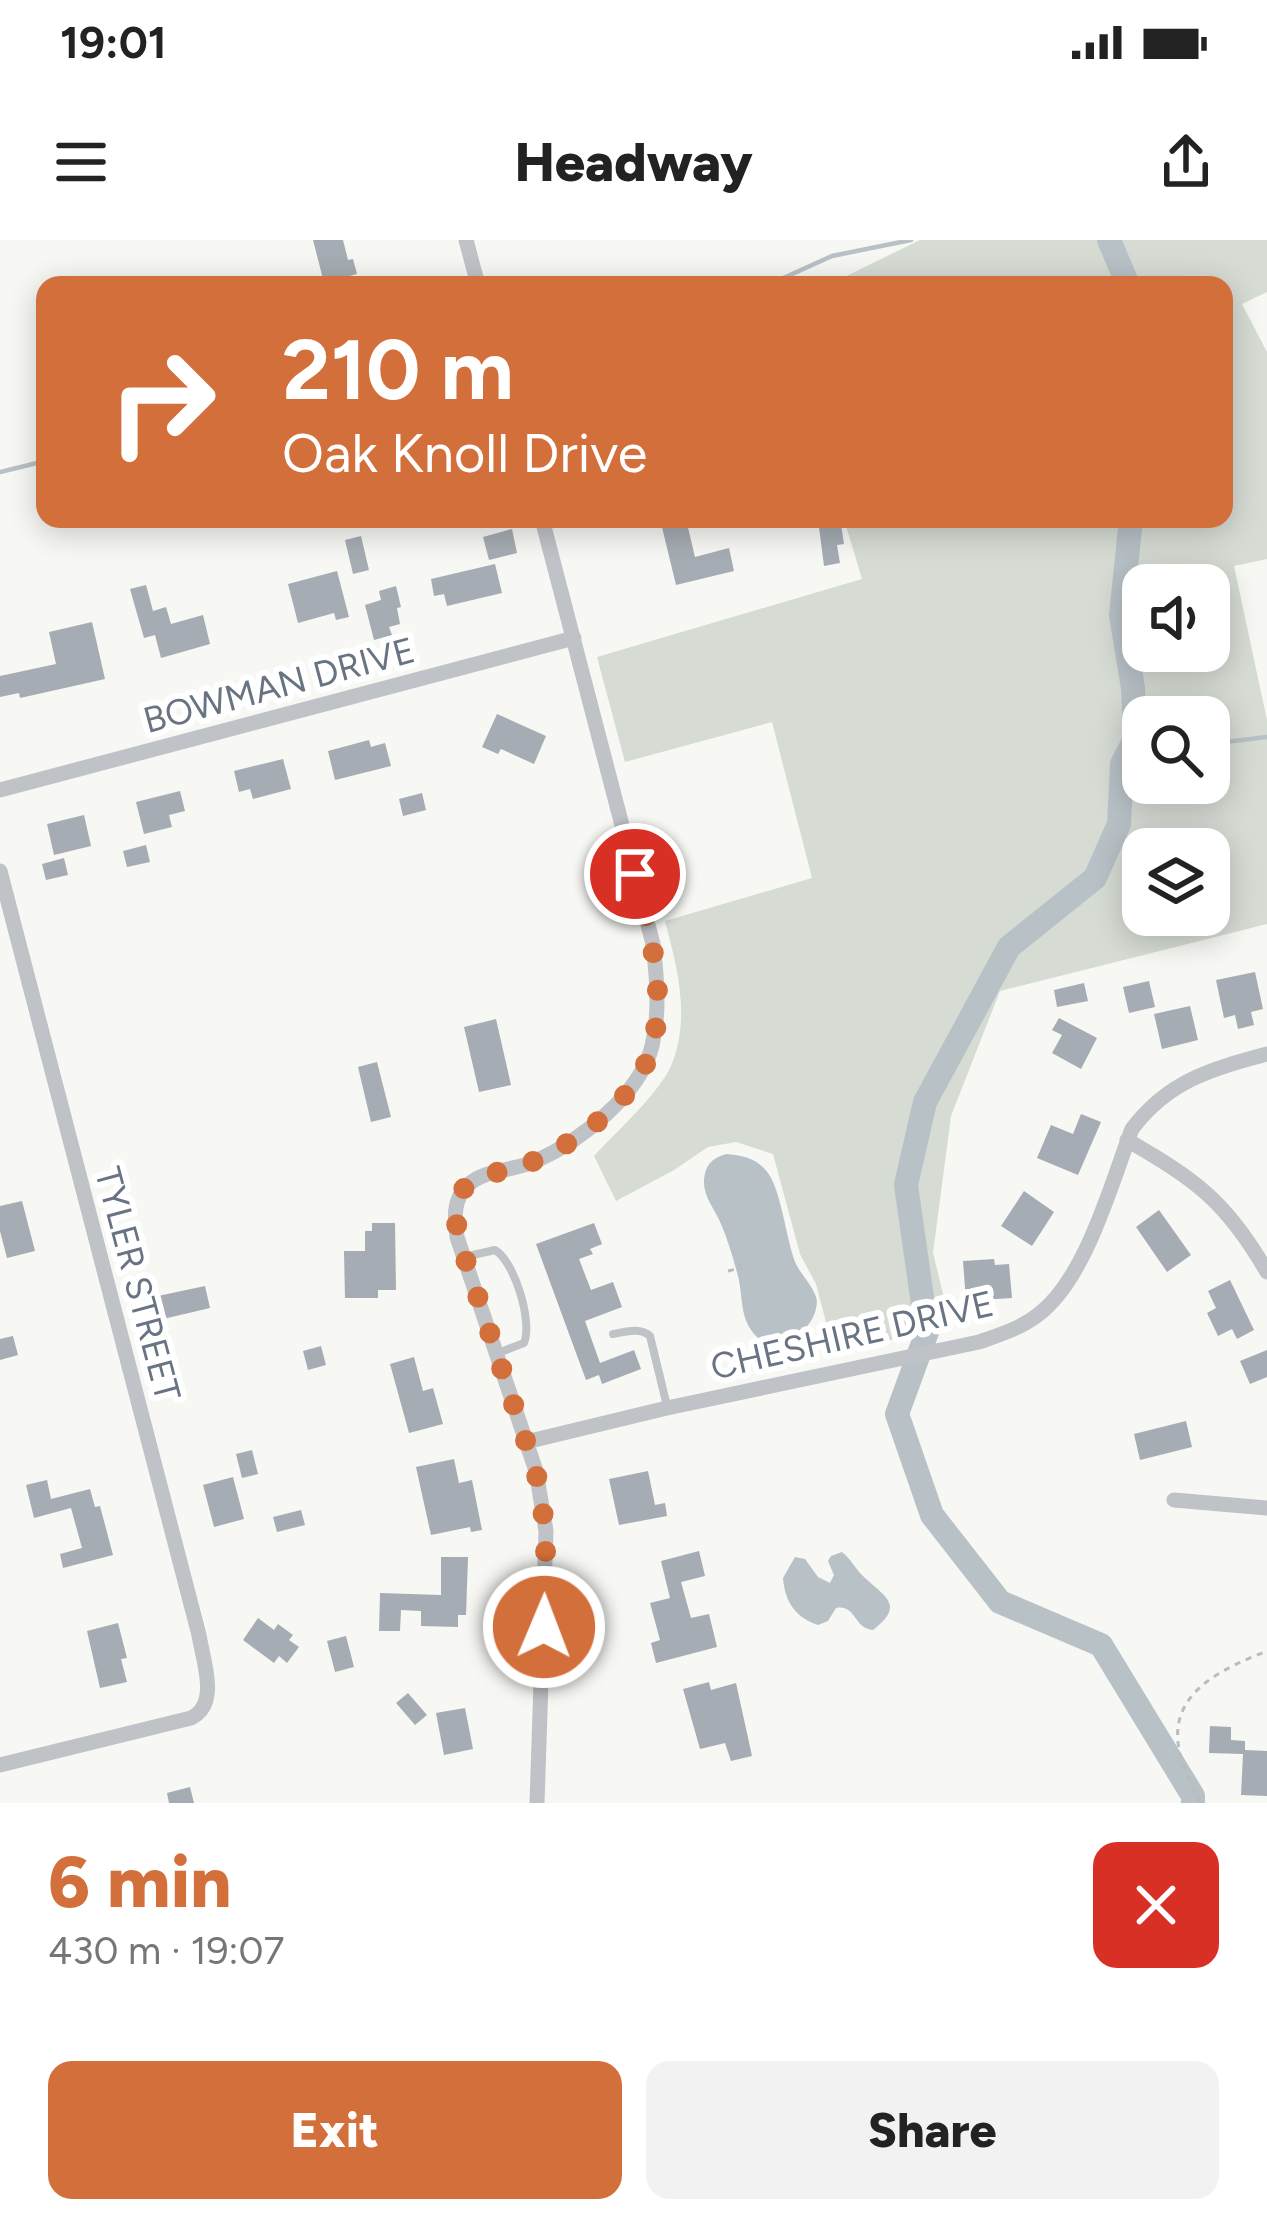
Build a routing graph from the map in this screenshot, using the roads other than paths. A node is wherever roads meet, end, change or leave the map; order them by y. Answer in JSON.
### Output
{"nodes":[{"id":1,"x":466,"y":240,"type":"edge"},
{"id":2,"x":476,"y":276,"type":"edge"},
{"id":3,"x":544,"y":528,"type":"edge"},
{"id":4,"x":574,"y":638,"type":"junction"},
{"id":5,"x":0,"y":790,"type":"edge"},
{"id":6,"x":0,"y":871,"type":"edge"},
{"id":7,"x":1267,"y":1054,"type":"edge"},
{"id":8,"x":1127,"y":1140,"type":"junction"},
{"id":9,"x":464,"y":1257,"type":"junction"},
{"id":10,"x":1267,"y":1272,"type":"edge"},
{"id":11,"x":613,"y":1334,"type":"dead end"},
{"id":12,"x":496,"y":1353,"type":"junction"},
{"id":13,"x":667,"y":1408,"type":"junction"},
{"id":14,"x":526,"y":1442,"type":"junction"},
{"id":15,"x":1174,"y":1500,"type":"dead end"},
{"id":16,"x":1267,"y":1508,"type":"edge"},
{"id":17,"x":0,"y":1765,"type":"edge"},
{"id":18,"x":537,"y":1803,"type":"edge"}],
"edges":[{"from":1,"to":2,"type":"street"},
{"from":3,"to":4,"type":"street"},
{"from":4,"to":5,"type":"street","name":"BOWMAN DRIVE"},
{"from":4,"to":9,"type":"street"},
{"from":6,"to":17,"type":"street","name":"TYLER STREET"},
{"from":7,"to":8,"type":"street","name":"CHESHIRE DRIVE"},
{"from":8,"to":10,"type":"street"},
{"from":8,"to":13,"type":"street","name":"CHESHIRE DRIVE"},
{"from":9,"to":12,"type":"street"},
{"from":9,"to":12,"type":"lane"},
{"from":11,"to":13,"type":"lane"},
{"from":12,"to":14,"type":"street"},
{"from":13,"to":14,"type":"street","name":"CHESHIRE DRIVE"},
{"from":14,"to":18,"type":"street"},
{"from":15,"to":16,"type":"street"}]}
